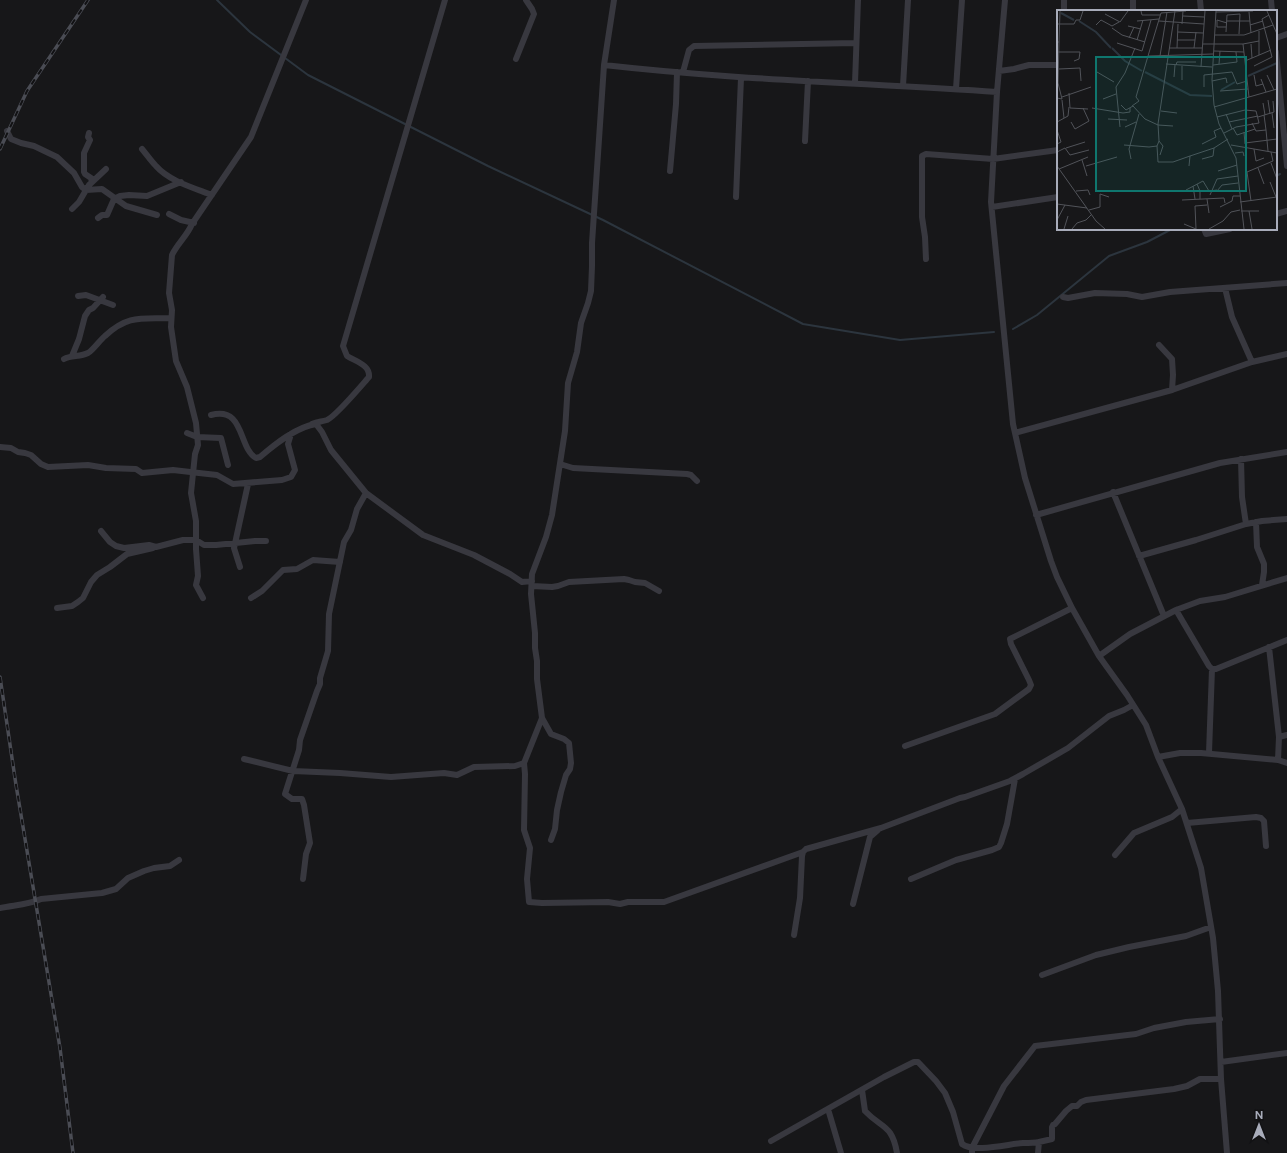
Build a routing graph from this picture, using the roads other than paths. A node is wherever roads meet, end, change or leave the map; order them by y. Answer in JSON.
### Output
{"nodes":[{"id":1,"x":306,"y":0,"type":"edge"},
{"id":2,"x":445,"y":0,"type":"edge"},
{"id":3,"x":526,"y":0,"type":"edge"},
{"id":4,"x":614,"y":0,"type":"edge"},
{"id":5,"x":858,"y":0,"type":"edge"},
{"id":6,"x":908,"y":0,"type":"edge"},
{"id":7,"x":962,"y":0,"type":"edge"},
{"id":8,"x":1005,"y":0,"type":"edge"},
{"id":9,"x":1200,"y":0,"type":"edge"},
{"id":10,"x":1271,"y":0,"type":"edge"},
{"id":11,"x":1201,"y":10,"type":"edge"},
{"id":12,"x":1272,"y":10,"type":"edge"},
{"id":13,"x":1287,"y":34,"type":"edge"},
{"id":14,"x":1277,"y":38,"type":"edge"},
{"id":15,"x":856,"y":43,"type":"junction"},
{"id":16,"x":516,"y":60,"type":"dead end"},
{"id":17,"x":1277,"y":62,"type":"edge"},
{"id":18,"x":1057,"y":64,"type":"edge"},
{"id":19,"x":604,"y":65,"type":"junction"},
{"id":20,"x":999,"y":71,"type":"junction"},
{"id":21,"x":680,"y":72,"type":"junction"},
{"id":22,"x":741,"y":78,"type":"junction"},
{"id":23,"x":808,"y":81,"type":"junction"},
{"id":24,"x":855,"y":83,"type":"junction"},
{"id":25,"x":903,"y":86,"type":"junction"},
{"id":26,"x":956,"y":89,"type":"junction"},
{"id":27,"x":997,"y":92,"type":"junction"},
{"id":28,"x":7,"y":131,"type":"dead end"},
{"id":29,"x":89,"y":133,"type":"dead end"},
{"id":30,"x":804,"y":141,"type":"dead end"},
{"id":31,"x":142,"y":149,"type":"dead end"},
{"id":32,"x":1057,"y":150,"type":"edge"},
{"id":33,"x":993,"y":158,"type":"junction"},
{"id":34,"x":1287,"y":166,"type":"edge"},
{"id":35,"x":106,"y":169,"type":"dead end"},
{"id":36,"x":670,"y":171,"type":"dead end"},
{"id":37,"x":92,"y":182,"type":"junction"},
{"id":38,"x":181,"y":182,"type":"junction"},
{"id":39,"x":86,"y":190,"type":"junction"},
{"id":40,"x":212,"y":195,"type":"junction"},
{"id":41,"x":1057,"y":196,"type":"edge"},
{"id":42,"x":114,"y":198,"type":"junction"},
{"id":43,"x":736,"y":198,"type":"dead end"},
{"id":44,"x":992,"y":207,"type":"junction"},
{"id":45,"x":72,"y":209,"type":"dead end"},
{"id":46,"x":1287,"y":211,"type":"edge"},
{"id":47,"x":169,"y":214,"type":"dead end"},
{"id":48,"x":1277,"y":214,"type":"edge"},
{"id":49,"x":157,"y":215,"type":"dead end"},
{"id":50,"x":98,"y":218,"type":"dead end"},
{"id":51,"x":194,"y":223,"type":"junction"},
{"id":52,"x":1204,"y":230,"type":"edge"},
{"id":53,"x":1225,"y":230,"type":"edge"},
{"id":54,"x":926,"y":259,"type":"dead end"},
{"id":55,"x":1287,"y":283,"type":"edge"},
{"id":56,"x":1225,"y":288,"type":"junction"},
{"id":57,"x":78,"y":296,"type":"dead end"},
{"id":58,"x":1063,"y":297,"type":"dead end"},
{"id":59,"x":101,"y":299,"type":"junction"},
{"id":60,"x":113,"y":305,"type":"dead end"},
{"id":61,"x":171,"y":318,"type":"junction"},
{"id":62,"x":1159,"y":345,"type":"dead end"},
{"id":63,"x":1287,"y":354,"type":"edge"},
{"id":64,"x":72,"y":356,"type":"junction"},
{"id":65,"x":64,"y":360,"type":"dead end"},
{"id":66,"x":1252,"y":362,"type":"junction"},
{"id":67,"x":1172,"y":390,"type":"junction"},
{"id":68,"x":211,"y":415,"type":"dead end"},
{"id":69,"x":312,"y":424,"type":"junction"},
{"id":70,"x":187,"y":433,"type":"dead end"},
{"id":71,"x":1015,"y":433,"type":"junction"},
{"id":72,"x":291,"y":434,"type":"junction"},
{"id":73,"x":197,"y":436,"type":"junction"},
{"id":74,"x":0,"y":447,"type":"edge"},
{"id":75,"x":1287,"y":452,"type":"edge"},
{"id":76,"x":1241,"y":460,"type":"junction"},
{"id":77,"x":560,"y":464,"type":"junction"},
{"id":78,"x":228,"y":465,"type":"dead end"},
{"id":79,"x":193,"y":472,"type":"junction"},
{"id":80,"x":697,"y":481,"type":"dead end"},
{"id":81,"x":248,"y":484,"type":"junction"},
{"id":82,"x":1113,"y":492,"type":"junction"},
{"id":83,"x":366,"y":493,"type":"junction"},
{"id":84,"x":1036,"y":515,"type":"junction"},
{"id":85,"x":1287,"y":519,"type":"edge"},
{"id":86,"x":1256,"y":522,"type":"junction"},
{"id":87,"x":1246,"y":524,"type":"junction"},
{"id":88,"x":101,"y":531,"type":"dead end"},
{"id":89,"x":196,"y":540,"type":"junction"},
{"id":90,"x":266,"y":541,"type":"dead end"},
{"id":91,"x":235,"y":544,"type":"junction"},
{"id":92,"x":156,"y":547,"type":"junction"},
{"id":93,"x":1139,"y":556,"type":"junction"},
{"id":94,"x":340,"y":562,"type":"junction"},
{"id":95,"x":240,"y":567,"type":"dead end"},
{"id":96,"x":1287,"y":578,"type":"edge"},
{"id":97,"x":532,"y":583,"type":"junction"},
{"id":98,"x":1262,"y":585,"type":"junction"},
{"id":99,"x":659,"y":591,"type":"dead end"},
{"id":100,"x":203,"y":598,"type":"dead end"},
{"id":101,"x":251,"y":598,"type":"dead end"},
{"id":102,"x":57,"y":608,"type":"dead end"},
{"id":103,"x":1072,"y":608,"type":"junction"},
{"id":104,"x":1176,"y":610,"type":"junction"},
{"id":105,"x":1164,"y":616,"type":"junction"},
{"id":106,"x":1287,"y":640,"type":"edge"},
{"id":107,"x":1269,"y":647,"type":"junction"},
{"id":108,"x":1099,"y":656,"type":"junction"},
{"id":109,"x":1212,"y":669,"type":"junction"},
{"id":110,"x":1133,"y":705,"type":"junction"},
{"id":111,"x":542,"y":718,"type":"junction"},
{"id":112,"x":1287,"y":735,"type":"edge"},
{"id":113,"x":1279,"y":736,"type":"junction"},
{"id":114,"x":905,"y":746,"type":"dead end"},
{"id":115,"x":1209,"y":753,"type":"junction"},
{"id":116,"x":1158,"y":757,"type":"junction"},
{"id":117,"x":244,"y":760,"type":"dead end"},
{"id":118,"x":1278,"y":760,"type":"junction"},
{"id":119,"x":1287,"y":762,"type":"edge"},
{"id":120,"x":524,"y":763,"type":"junction"},
{"id":121,"x":293,"y":771,"type":"junction"},
{"id":122,"x":1015,"y":778,"type":"junction"},
{"id":123,"x":1182,"y":809,"type":"junction"},
{"id":124,"x":1187,"y":823,"type":"junction"},
{"id":125,"x":881,"y":828,"type":"junction"},
{"id":126,"x":551,"y":840,"type":"dead end"},
{"id":127,"x":1266,"y":846,"type":"dead end"},
{"id":128,"x":803,"y":852,"type":"junction"},
{"id":129,"x":1115,"y":855,"type":"dead end"},
{"id":130,"x":179,"y":860,"type":"dead end"},
{"id":131,"x":303,"y":879,"type":"dead end"},
{"id":132,"x":911,"y":879,"type":"dead end"},
{"id":133,"x":853,"y":904,"type":"dead end"},
{"id":134,"x":0,"y":908,"type":"edge"},
{"id":135,"x":1211,"y":928,"type":"junction"},
{"id":136,"x":794,"y":935,"type":"dead end"},
{"id":137,"x":1042,"y":975,"type":"dead end"},
{"id":138,"x":1220,"y":1019,"type":"junction"},
{"id":139,"x":1287,"y":1053,"type":"edge"},
{"id":140,"x":1221,"y":1062,"type":"junction"},
{"id":141,"x":1221,"y":1079,"type":"junction"},
{"id":142,"x":862,"y":1090,"type":"junction"},
{"id":143,"x":828,"y":1109,"type":"junction"},
{"id":144,"x":771,"y":1141,"type":"dead end"},
{"id":145,"x":1039,"y":1142,"type":"junction"},
{"id":146,"x":972,"y":1150,"type":"edge"},
{"id":147,"x":841,"y":1153,"type":"edge"},
{"id":148,"x":896,"y":1153,"type":"edge"},
{"id":149,"x":1038,"y":1153,"type":"edge"},
{"id":150,"x":1227,"y":1153,"type":"edge"}],
"edges":[{"from":1,"to":40,"type":"street"},
{"from":2,"to":69,"type":"street"},
{"from":3,"to":16,"type":"street"},
{"from":4,"to":19,"type":"street"},
{"from":5,"to":15,"type":"street"},
{"from":6,"to":25,"type":"street"},
{"from":7,"to":26,"type":"street"},
{"from":8,"to":20,"type":"street"},
{"from":9,"to":11,"type":"street"},
{"from":10,"to":12,"type":"street"},
{"from":13,"to":14,"type":"street"},
{"from":15,"to":21,"type":"street"},
{"from":15,"to":24,"type":"street"},
{"from":17,"to":34,"type":"street"},
{"from":18,"to":20,"type":"street"},
{"from":19,"to":21,"type":"street"},
{"from":19,"to":77,"type":"street"},
{"from":20,"to":27,"type":"street"},
{"from":21,"to":22,"type":"street"},
{"from":21,"to":36,"type":"street"},
{"from":22,"to":23,"type":"street"},
{"from":22,"to":43,"type":"street"},
{"from":23,"to":24,"type":"street"},
{"from":23,"to":30,"type":"street"},
{"from":24,"to":25,"type":"street"},
{"from":25,"to":26,"type":"street"},
{"from":26,"to":27,"type":"street"},
{"from":27,"to":33,"type":"street"},
{"from":28,"to":39,"type":"street"},
{"from":29,"to":37,"type":"street"},
{"from":31,"to":38,"type":"street"},
{"from":32,"to":33,"type":"street"},
{"from":33,"to":44,"type":"street"},
{"from":33,"to":54,"type":"street"},
{"from":35,"to":37,"type":"street"},
{"from":37,"to":39,"type":"street"},
{"from":38,"to":40,"type":"street"},
{"from":38,"to":42,"type":"street"},
{"from":39,"to":42,"type":"street"},
{"from":39,"to":45,"type":"street"},
{"from":40,"to":51,"type":"street"},
{"from":41,"to":44,"type":"street"},
{"from":42,"to":49,"type":"street"},
{"from":42,"to":50,"type":"street"},
{"from":44,"to":71,"type":"street"},
{"from":46,"to":48,"type":"street"},
{"from":47,"to":51,"type":"street"},
{"from":51,"to":61,"type":"street"},
{"from":52,"to":53,"type":"street"},
{"from":55,"to":56,"type":"street"},
{"from":56,"to":58,"type":"street"},
{"from":56,"to":66,"type":"street"},
{"from":57,"to":59,"type":"street"},
{"from":59,"to":60,"type":"street"},
{"from":59,"to":64,"type":"street"},
{"from":61,"to":64,"type":"street"},
{"from":61,"to":73,"type":"street"},
{"from":62,"to":67,"type":"street"},
{"from":63,"to":66,"type":"street"},
{"from":64,"to":65,"type":"street"},
{"from":66,"to":67,"type":"street"},
{"from":67,"to":71,"type":"street"},
{"from":68,"to":72,"type":"street"},
{"from":69,"to":72,"type":"street"},
{"from":69,"to":83,"type":"street"},
{"from":70,"to":73,"type":"street"},
{"from":71,"to":84,"type":"street"},
{"from":72,"to":81,"type":"street"},
{"from":73,"to":78,"type":"street"},
{"from":73,"to":79,"type":"street"},
{"from":74,"to":79,"type":"street"},
{"from":75,"to":76,"type":"street"},
{"from":76,"to":82,"type":"street"},
{"from":76,"to":87,"type":"street"},
{"from":77,"to":80,"type":"street"},
{"from":77,"to":97,"type":"street"},
{"from":79,"to":81,"type":"street"},
{"from":79,"to":89,"type":"street"},
{"from":81,"to":91,"type":"street"},
{"from":82,"to":84,"type":"street"},
{"from":82,"to":93,"type":"street"},
{"from":83,"to":94,"type":"street"},
{"from":83,"to":97,"type":"street"},
{"from":84,"to":103,"type":"street"},
{"from":85,"to":86,"type":"street"},
{"from":86,"to":87,"type":"street"},
{"from":86,"to":98,"type":"street"},
{"from":87,"to":93,"type":"street"},
{"from":88,"to":92,"type":"street"},
{"from":89,"to":91,"type":"street"},
{"from":89,"to":92,"type":"street"},
{"from":89,"to":100,"type":"street"},
{"from":90,"to":91,"type":"street"},
{"from":91,"to":95,"type":"street"},
{"from":92,"to":102,"type":"street"},
{"from":93,"to":105,"type":"street"},
{"from":94,"to":101,"type":"street"},
{"from":94,"to":121,"type":"street"},
{"from":96,"to":98,"type":"street"},
{"from":97,"to":99,"type":"street"},
{"from":97,"to":111,"type":"street"},
{"from":98,"to":104,"type":"street"},
{"from":103,"to":108,"type":"street"},
{"from":103,"to":114,"type":"street"},
{"from":104,"to":105,"type":"street"},
{"from":104,"to":109,"type":"street"},
{"from":105,"to":108,"type":"street"},
{"from":106,"to":107,"type":"street"},
{"from":107,"to":109,"type":"street"},
{"from":107,"to":113,"type":"street"},
{"from":108,"to":110,"type":"street"},
{"from":109,"to":115,"type":"street"},
{"from":110,"to":116,"type":"street"},
{"from":110,"to":122,"type":"street"},
{"from":111,"to":120,"type":"street"},
{"from":111,"to":126,"type":"street"},
{"from":112,"to":113,"type":"street"},
{"from":113,"to":118,"type":"street"},
{"from":115,"to":116,"type":"street"},
{"from":115,"to":118,"type":"street"},
{"from":116,"to":123,"type":"street"},
{"from":117,"to":121,"type":"street"},
{"from":118,"to":119,"type":"street"},
{"from":120,"to":121,"type":"street"},
{"from":120,"to":128,"type":"street"},
{"from":121,"to":131,"type":"street"},
{"from":122,"to":125,"type":"street"},
{"from":122,"to":132,"type":"street"},
{"from":123,"to":124,"type":"street"},
{"from":123,"to":129,"type":"street"},
{"from":124,"to":127,"type":"street"},
{"from":124,"to":135,"type":"street"},
{"from":125,"to":128,"type":"street"},
{"from":125,"to":133,"type":"street"},
{"from":128,"to":136,"type":"street"},
{"from":130,"to":134,"type":"street"},
{"from":135,"to":137,"type":"street"},
{"from":135,"to":138,"type":"street"},
{"from":138,"to":140,"type":"street"},
{"from":138,"to":146,"type":"street"},
{"from":139,"to":140,"type":"street"},
{"from":140,"to":141,"type":"street"},
{"from":141,"to":145,"type":"street"},
{"from":141,"to":150,"type":"street"},
{"from":142,"to":143,"type":"street"},
{"from":142,"to":146,"type":"street"},
{"from":142,"to":148,"type":"street"},
{"from":143,"to":144,"type":"street"},
{"from":143,"to":147,"type":"street"},
{"from":145,"to":146,"type":"street"},
{"from":145,"to":149,"type":"street"}]}
